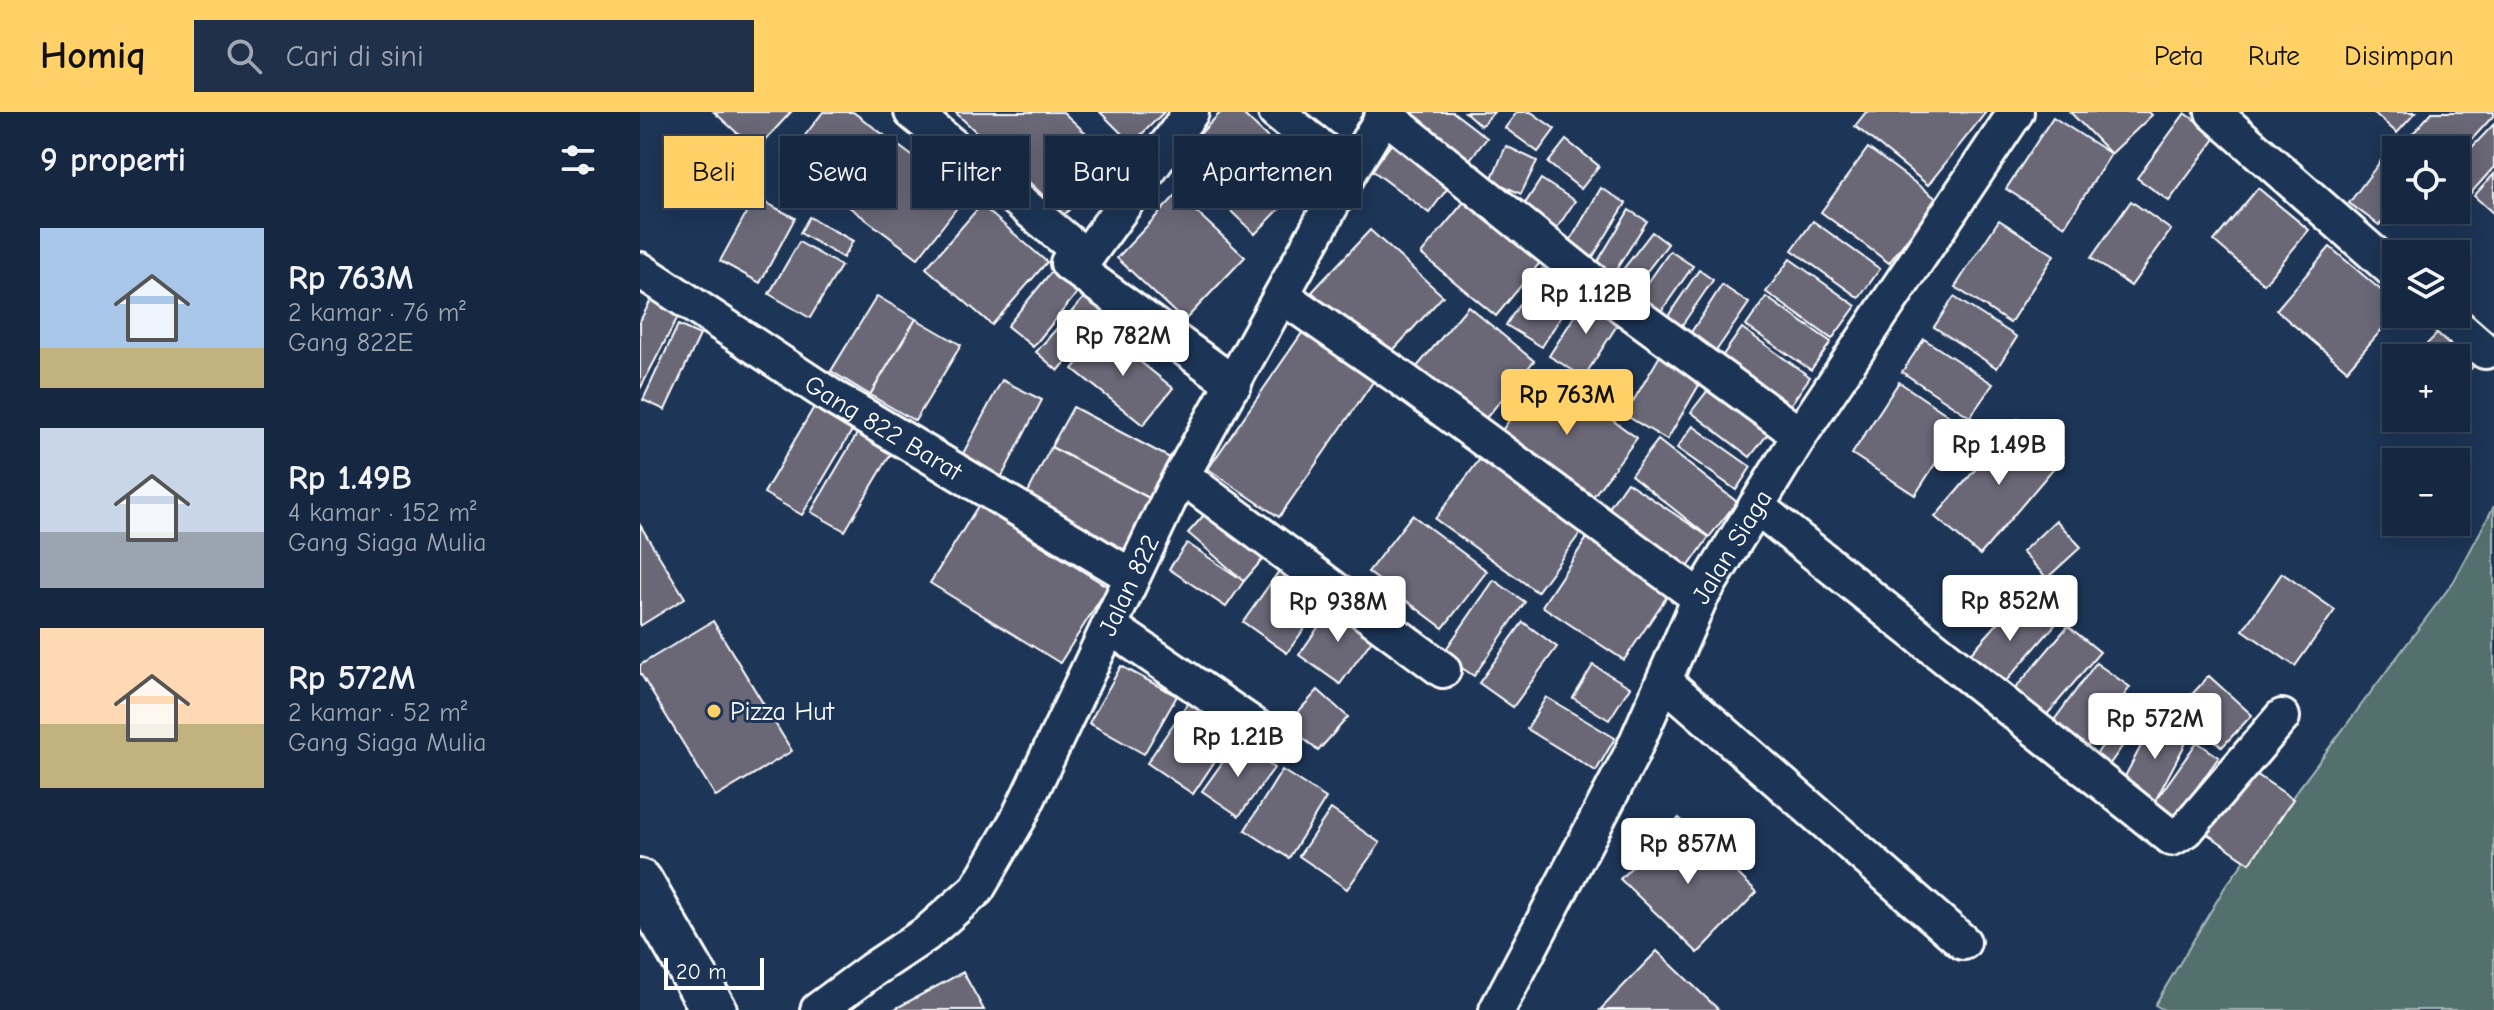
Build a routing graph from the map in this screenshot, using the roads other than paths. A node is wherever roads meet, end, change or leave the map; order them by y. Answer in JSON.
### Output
{"nodes":[{"id":1,"x":912,"y":112,"type":"edge"},
{"id":2,"x":1191,"y":112,"type":"edge"},
{"id":3,"x":1276,"y":112,"type":"edge"},
{"id":4,"x":2213,"y":112,"type":"edge"},
{"id":5,"x":1386,"y":113,"type":"edge"},
{"id":6,"x":2012,"y":114,"type":"edge"},
{"id":7,"x":1306,"y":136,"type":"edge"},
{"id":8,"x":1361,"y":153,"type":"edge"},
{"id":9,"x":1330,"y":208,"type":"edge"},
{"id":10,"x":2382,"y":261,"type":"edge"},
{"id":11,"x":1068,"y":263,"type":"dead end"},
{"id":12,"x":640,"y":270,"type":"edge"},
{"id":13,"x":1282,"y":296,"type":"junction"},
{"id":14,"x":2459,"y":328,"type":"edge"},
{"id":15,"x":2485,"y":351,"type":"dead end"},
{"id":16,"x":1234,"y":384,"type":"junction"},
{"id":17,"x":1800,"y":435,"type":"junction"},
{"id":18,"x":1182,"y":476,"type":"junction"},
{"id":19,"x":1756,"y":506,"type":"junction"},
{"id":20,"x":1131,"y":576,"type":"junction"},
{"id":21,"x":1700,"y":598,"type":"junction"},
{"id":22,"x":1109,"y":626,"type":"junction"},
{"id":23,"x":1443,"y":670,"type":"dead end"},
{"id":24,"x":1664,"y":681,"type":"junction"},
{"id":25,"x":2282,"y":717,"type":"dead end"},
{"id":26,"x":1259,"y":729,"type":"dead end"},
{"id":27,"x":640,"y":882,"type":"edge"},
{"id":28,"x":1963,"y":942,"type":"dead end"},
{"id":29,"x":714,"y":1010,"type":"edge"},
{"id":30,"x":818,"y":1010,"type":"edge"},
{"id":31,"x":1497,"y":1010,"type":"edge"}],
"edges":[{"from":1,"to":2,"type":"street"},
{"from":3,"to":7,"type":"street"},
{"from":4,"to":10,"type":"street"},
{"from":5,"to":8,"type":"street","name":"Jalan 822"},
{"from":5,"to":17,"type":"street"},
{"from":6,"to":17,"type":"street","name":"Jalan Siaga"},
{"from":9,"to":13,"type":"street","name":"Jalan 822"},
{"from":11,"to":16,"type":"street"},
{"from":12,"to":20,"type":"street","name":"Gang 822 Barat"},
{"from":13,"to":16,"type":"street","name":"Jalan 822"},
{"from":13,"to":21,"type":"street"},
{"from":14,"to":15,"type":"street"},
{"from":16,"to":18,"type":"street","name":"Jalan 822"},
{"from":17,"to":19,"type":"street","name":"Jalan Siaga"},
{"from":18,"to":20,"type":"street","name":"Jalan 822"},
{"from":18,"to":23,"type":"street"},
{"from":19,"to":21,"type":"street","name":"Jalan Siaga"},
{"from":19,"to":25,"type":"street"},
{"from":20,"to":22,"type":"street","name":"Jalan 822"},
{"from":21,"to":24,"type":"street","name":"Jalan Siaga"},
{"from":22,"to":26,"type":"street"},
{"from":22,"to":30,"type":"street","name":"Jalan 822"},
{"from":24,"to":28,"type":"street"},
{"from":24,"to":31,"type":"street","name":"Jalan Siaga"},
{"from":27,"to":29,"type":"highway"}]}
